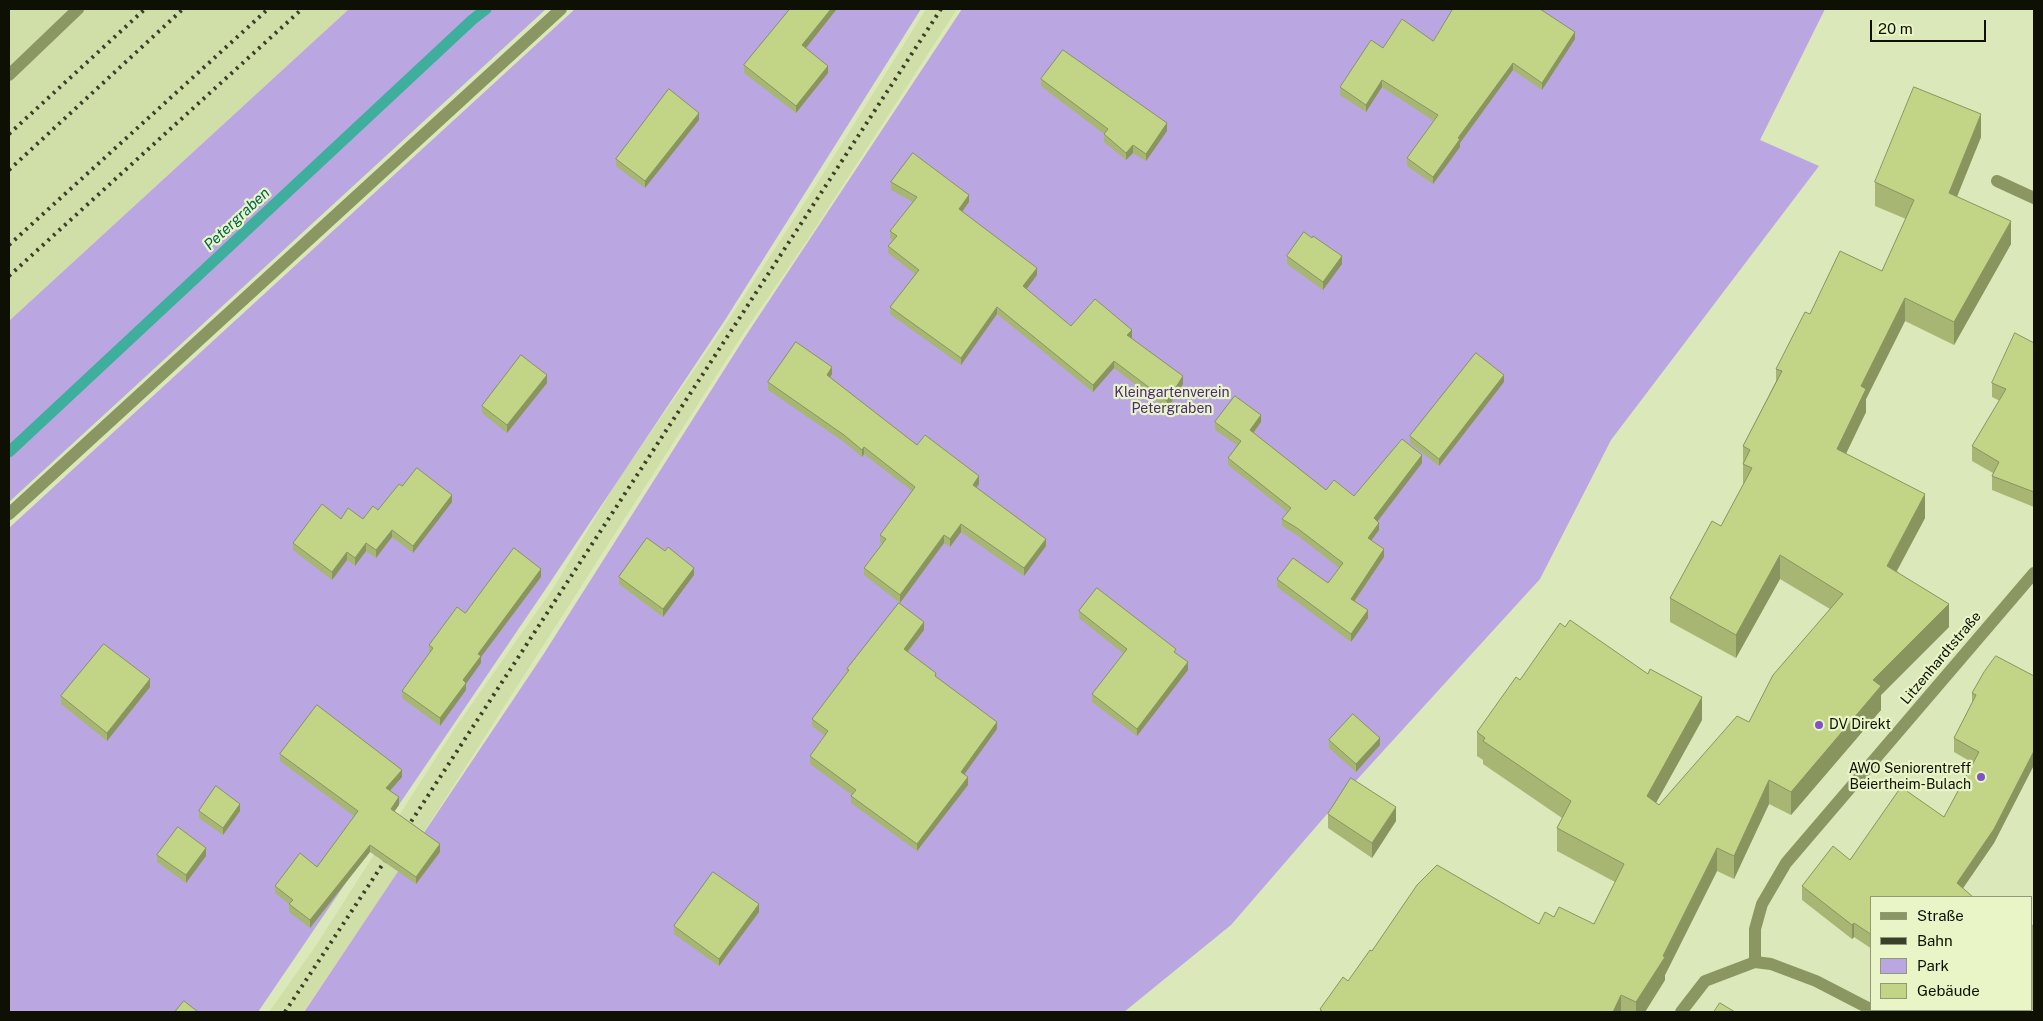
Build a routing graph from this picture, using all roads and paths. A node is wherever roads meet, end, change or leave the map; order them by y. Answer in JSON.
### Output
{"nodes":[{"id":1,"x":78,"y":9,"type":"edge"},
{"id":2,"x":561,"y":9,"type":"edge"},
{"id":3,"x":9,"y":75,"type":"edge"},
{"id":4,"x":1997,"y":181,"type":"dead end"},
{"id":5,"x":2034,"y":198,"type":"edge"},
{"id":6,"x":9,"y":514,"type":"edge"},
{"id":7,"x":2034,"y":573,"type":"edge"},
{"id":8,"x":1755,"y":962,"type":"junction"},
{"id":9,"x":1870,"y":1009,"type":"edge"},
{"id":10,"x":1681,"y":1012,"type":"edge"}],
"edges":[{"from":1,"to":3,"type":"street"},
{"from":2,"to":6,"type":"street"},
{"from":4,"to":5,"type":"street"},
{"from":7,"to":8,"type":"street","name":"Litzenhardtstraße"},
{"from":8,"to":9,"type":"street"},
{"from":8,"to":10,"type":"street"}]}
